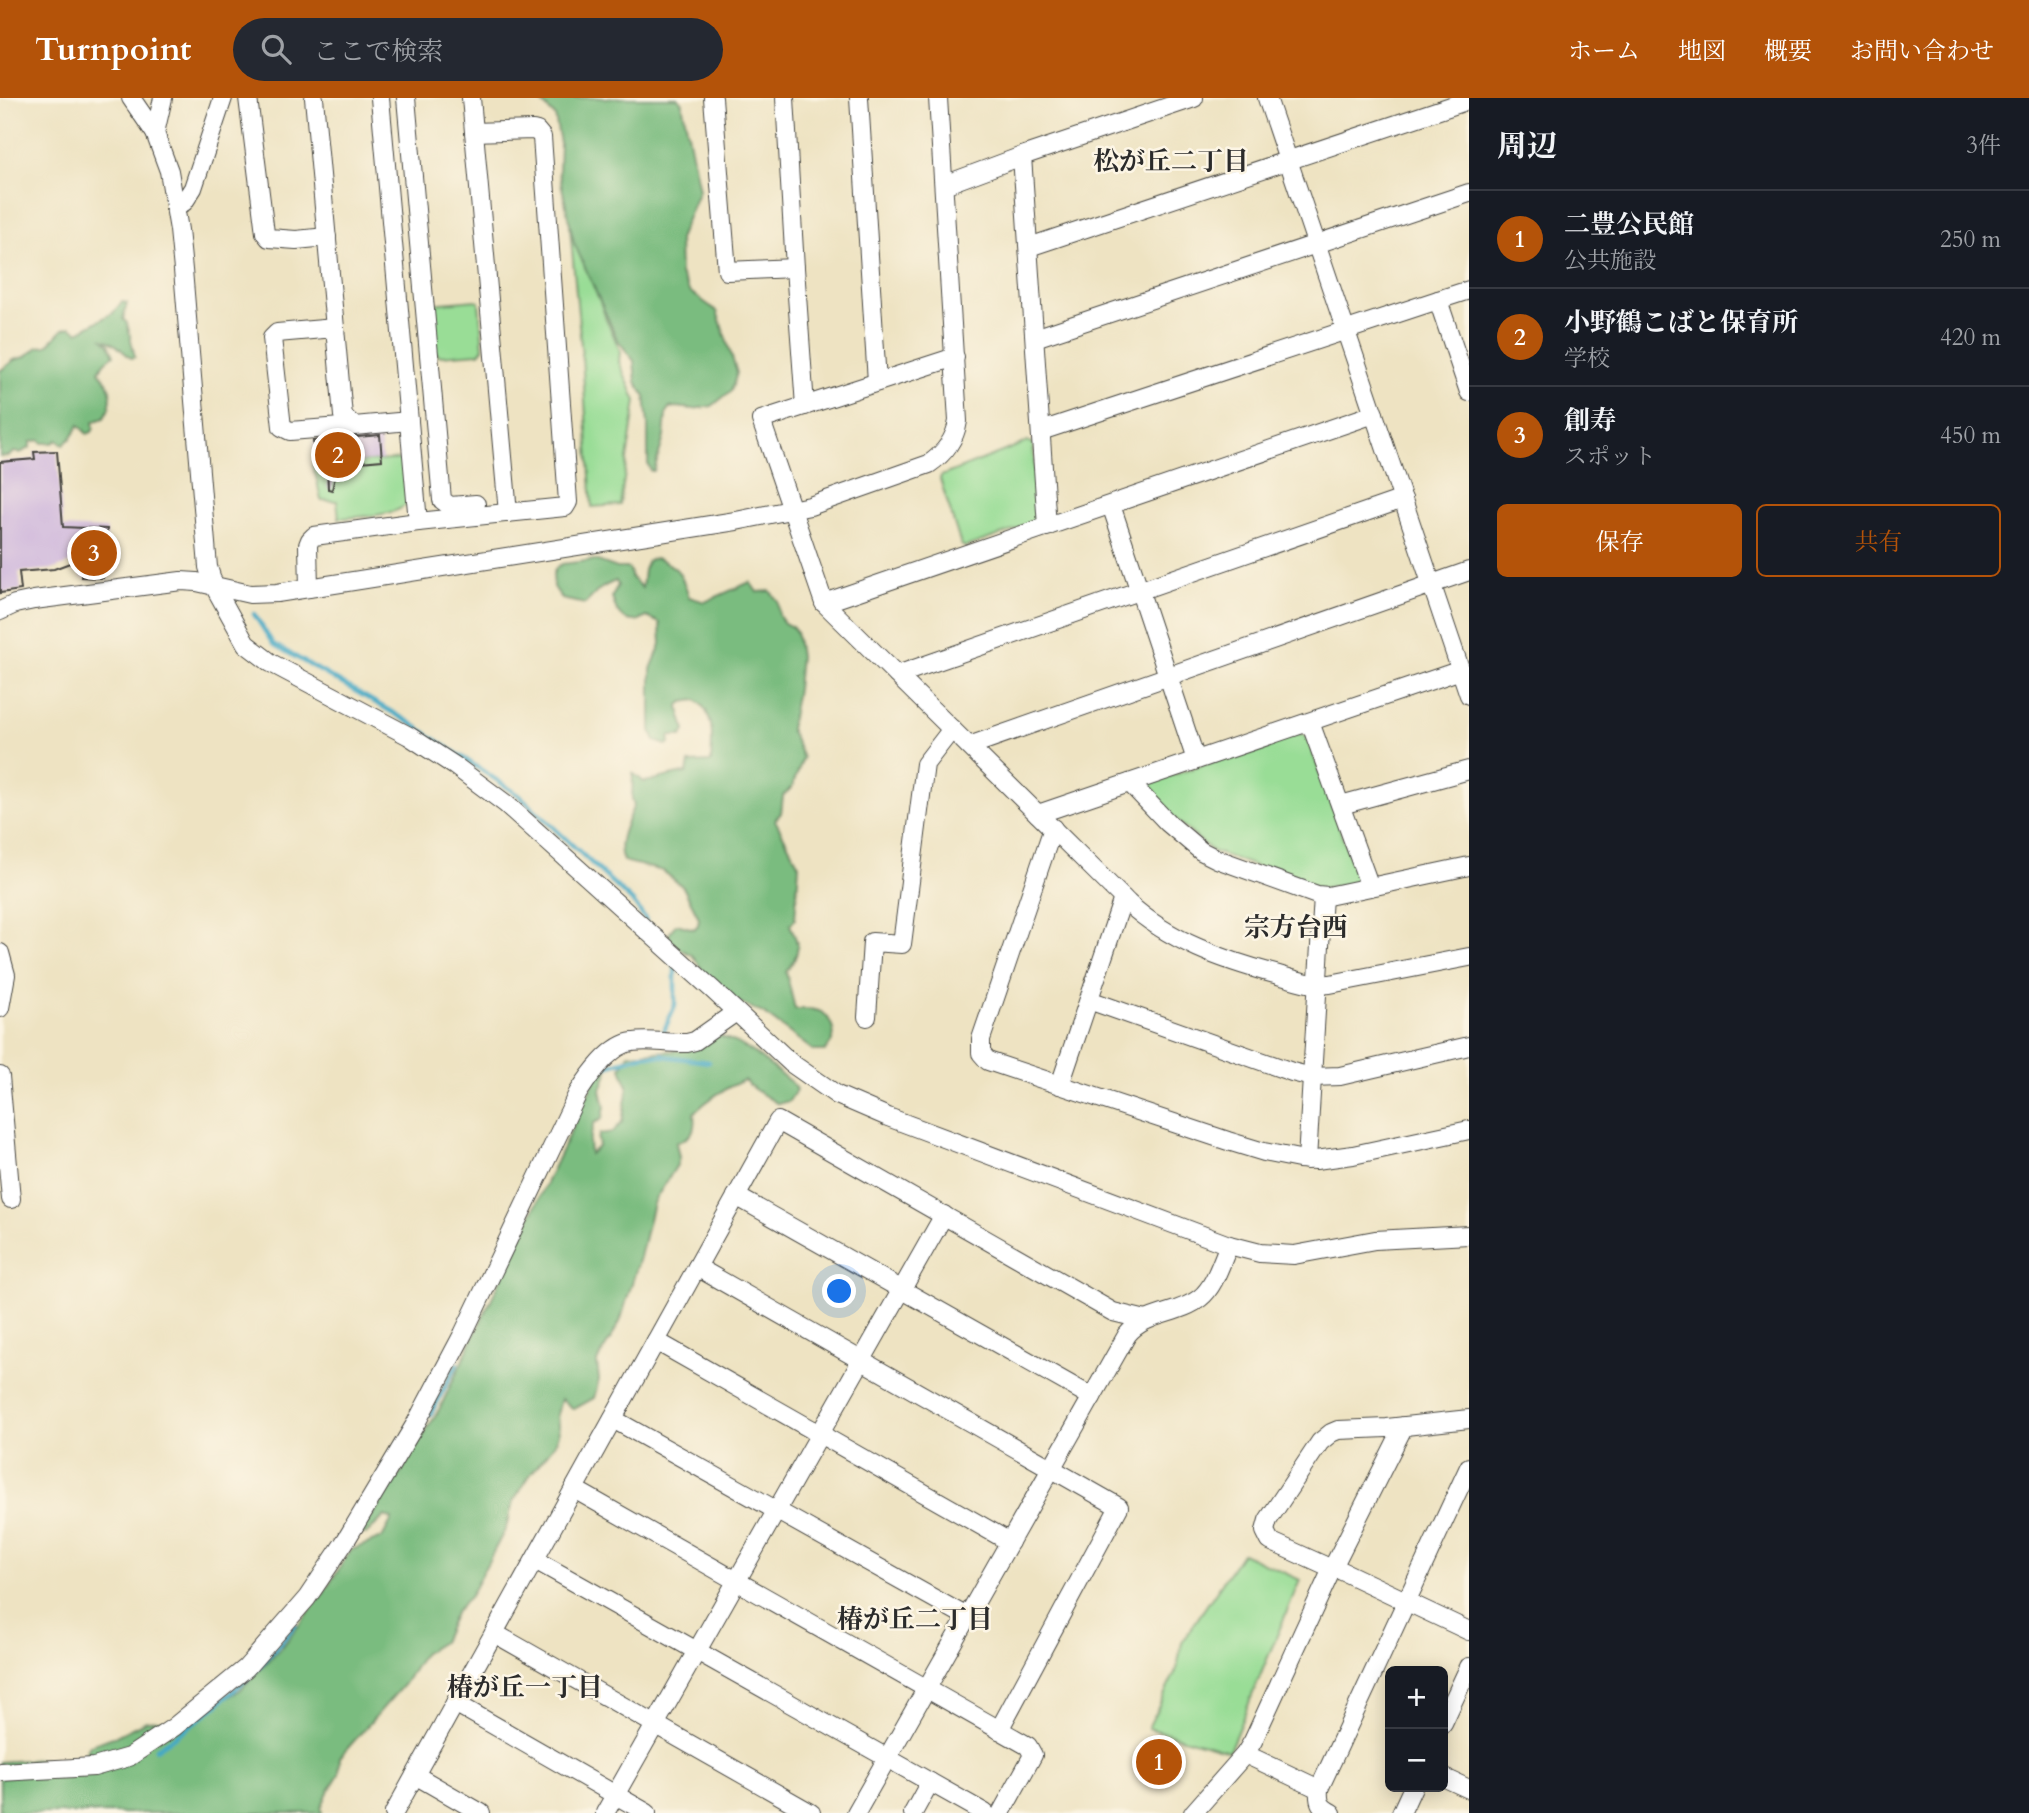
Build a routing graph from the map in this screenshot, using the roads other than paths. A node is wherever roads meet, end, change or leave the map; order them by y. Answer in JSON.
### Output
{"nodes":[{"id":1,"x":131,"y":98,"type":"edge"},
{"id":2,"x":163,"y":98,"type":"edge"},
{"id":3,"x":222,"y":98,"type":"edge"},
{"id":4,"x":248,"y":98,"type":"edge"},
{"id":5,"x":314,"y":98,"type":"edge"},
{"id":6,"x":380,"y":98,"type":"edge"},
{"id":7,"x":405,"y":98,"type":"edge"},
{"id":8,"x":471,"y":98,"type":"edge"},
{"id":9,"x":713,"y":98,"type":"edge"},
{"id":10,"x":785,"y":98,"type":"edge"},
{"id":11,"x":859,"y":98,"type":"edge"},
{"id":12,"x":938,"y":98,"type":"edge"},
{"id":13,"x":1194,"y":98,"type":"edge"},
{"id":14,"x":1267,"y":98,"type":"edge"},
{"id":15,"x":1469,"y":100,"type":"edge"},
{"id":16,"x":474,"y":132,"type":"junction"},
{"id":17,"x":155,"y":133,"type":"junction"},
{"id":18,"x":1022,"y":156,"type":"junction"},
{"id":19,"x":1288,"y":160,"type":"junction"},
{"id":20,"x":944,"y":185,"type":"junction"},
{"id":21,"x":1469,"y":193,"type":"edge"},
{"id":22,"x":175,"y":206,"type":"junction"},
{"id":23,"x":327,"y":237,"type":"junction"},
{"id":24,"x":1317,"y":244,"type":"junction"},
{"id":25,"x":1029,"y":247,"type":"junction"},
{"id":26,"x":795,"y":268,"type":"junction"},
{"id":27,"x":1469,"y":290,"type":"edge"},
{"id":28,"x":1438,"y":300,"type":"junction"},
{"id":29,"x":335,"y":328,"type":"junction"},
{"id":30,"x":1346,"y":331,"type":"junction"},
{"id":31,"x":1035,"y":338,"type":"junction"},
{"id":32,"x":955,"y":357,"type":"junction"},
{"id":33,"x":877,"y":382,"type":"junction"},
{"id":34,"x":1469,"y":392,"type":"edge"},
{"id":35,"x":805,"y":406,"type":"junction"},
{"id":36,"x":1374,"y":415,"type":"junction"},
{"id":37,"x":409,"y":421,"type":"junction"},
{"id":38,"x":354,"y":425,"type":"junction"},
{"id":39,"x":1041,"y":431,"type":"junction"},
{"id":40,"x":1403,"y":499,"type":"junction"},
{"id":41,"x":1111,"y":505,"type":"junction"},
{"id":42,"x":508,"y":507,"type":"junction"},
{"id":43,"x":792,"y":510,"type":"junction"},
{"id":44,"x":418,"y":522,"type":"junction"},
{"id":45,"x":1047,"y":527,"type":"junction"},
{"id":46,"x":1469,"y":570,"type":"edge"},
{"id":47,"x":1432,"y":584,"type":"junction"},
{"id":48,"x":214,"y":586,"type":"junction"},
{"id":49,"x":309,"y":588,"type":"junction"},
{"id":50,"x":1139,"y":591,"type":"junction"},
{"id":51,"x":824,"y":603,"type":"junction"},
{"id":52,"x":0,"y":611,"type":"edge"},
{"id":53,"x":1461,"y":670,"type":"junction"},
{"id":54,"x":897,"y":676,"type":"junction"},
{"id":55,"x":1168,"y":676,"type":"junction"},
{"id":56,"x":1469,"y":695,"type":"edge"},
{"id":57,"x":1310,"y":722,"type":"junction"},
{"id":58,"x":952,"y":729,"type":"junction"},
{"id":59,"x":969,"y":746,"type":"junction"},
{"id":60,"x":1196,"y":760,"type":"junction"},
{"id":61,"x":1469,"y":770,"type":"edge"},
{"id":62,"x":1130,"y":783,"type":"junction"},
{"id":63,"x":1341,"y":806,"type":"junction"},
{"id":64,"x":1038,"y":814,"type":"junction"},
{"id":65,"x":1053,"y":828,"type":"junction"},
{"id":66,"x":1469,"y":866,"type":"edge"},
{"id":67,"x":1370,"y":887,"type":"junction"},
{"id":68,"x":1323,"y":896,"type":"junction"},
{"id":69,"x":1123,"y":898,"type":"junction"},
{"id":70,"x":0,"y":953,"type":"edge"},
{"id":71,"x":1469,"y":957,"type":"edge"},
{"id":72,"x":1318,"y":985,"type":"junction"},
{"id":73,"x":1089,"y":1000,"type":"junction"},
{"id":74,"x":0,"y":1008,"type":"edge"},
{"id":75,"x":737,"y":1012,"type":"junction"},
{"id":76,"x":867,"y":1017,"type":"dead end"},
{"id":77,"x":1469,"y":1046,"type":"edge"},
{"id":78,"x":0,"y":1076,"type":"edge"},
{"id":79,"x":1312,"y":1077,"type":"junction"},
{"id":80,"x":1060,"y":1085,"type":"junction"},
{"id":81,"x":1469,"y":1130,"type":"edge"},
{"id":82,"x":1307,"y":1160,"type":"junction"},
{"id":83,"x":737,"y":1196,"type":"junction"},
{"id":84,"x":11,"y":1199,"type":"dead end"},
{"id":85,"x":944,"y":1215,"type":"junction"},
{"id":86,"x":1469,"y":1235,"type":"edge"},
{"id":87,"x":1229,"y":1245,"type":"junction"},
{"id":88,"x":697,"y":1267,"type":"junction"},
{"id":89,"x":902,"y":1289,"type":"junction"},
{"id":90,"x":1146,"y":1320,"type":"junction"},
{"id":91,"x":656,"y":1341,"type":"junction"},
{"id":92,"x":862,"y":1360,"type":"junction"},
{"id":93,"x":1092,"y":1397,"type":"junction"},
{"id":94,"x":613,"y":1419,"type":"junction"},
{"id":95,"x":1469,"y":1419,"type":"edge"},
{"id":96,"x":1404,"y":1426,"type":"junction"},
{"id":97,"x":820,"y":1434,"type":"junction"},
{"id":98,"x":1469,"y":1467,"type":"edge"},
{"id":99,"x":1052,"y":1468,"type":"junction"},
{"id":100,"x":574,"y":1489,"type":"junction"},
{"id":101,"x":776,"y":1511,"type":"junction"},
{"id":102,"x":1010,"y":1542,"type":"junction"},
{"id":103,"x":535,"y":1560,"type":"junction"},
{"id":104,"x":1332,"y":1569,"type":"junction"},
{"id":105,"x":737,"y":1581,"type":"junction"},
{"id":106,"x":1406,"y":1602,"type":"junction"},
{"id":107,"x":967,"y":1617,"type":"junction"},
{"id":108,"x":1469,"y":1631,"type":"edge"},
{"id":109,"x":494,"y":1633,"type":"junction"},
{"id":110,"x":697,"y":1651,"type":"junction"},
{"id":111,"x":1469,"y":1667,"type":"edge"},
{"id":112,"x":927,"y":1689,"type":"junction"},
{"id":113,"x":455,"y":1703,"type":"junction"},
{"id":114,"x":1448,"y":1712,"type":"edge"},
{"id":115,"x":655,"y":1725,"type":"junction"},
{"id":116,"x":999,"y":1730,"type":"junction"},
{"id":117,"x":1245,"y":1754,"type":"junction"},
{"id":118,"x":887,"y":1758,"type":"junction"},
{"id":119,"x":0,"y":1772,"type":"edge"},
{"id":120,"x":415,"y":1775,"type":"junction"},
{"id":121,"x":1448,"y":1779,"type":"edge"},
{"id":122,"x":930,"y":1782,"type":"junction"},
{"id":123,"x":1319,"y":1789,"type":"junction"},
{"id":124,"x":1469,"y":1789,"type":"edge"},
{"id":125,"x":1411,"y":1792,"type":"edge"},
{"id":126,"x":616,"y":1795,"type":"junction"},
{"id":127,"x":394,"y":1813,"type":"edge"},
{"id":128,"x":481,"y":1813,"type":"edge"},
{"id":129,"x":606,"y":1813,"type":"edge"},
{"id":130,"x":647,"y":1813,"type":"edge"},
{"id":131,"x":811,"y":1813,"type":"edge"},
{"id":132,"x":856,"y":1813,"type":"edge"},
{"id":133,"x":913,"y":1813,"type":"edge"},
{"id":134,"x":985,"y":1813,"type":"edge"},
{"id":135,"x":1001,"y":1813,"type":"edge"},
{"id":136,"x":1193,"y":1813,"type":"edge"},
{"id":137,"x":1332,"y":1813,"type":"edge"},
{"id":138,"x":1401,"y":1813,"type":"edge"}],
"edges":[{"from":1,"to":17,"type":"street"},
{"from":2,"to":17,"type":"street"},
{"from":3,"to":22,"type":"street"},
{"from":4,"to":23,"type":"street"},
{"from":5,"to":23,"type":"street"},
{"from":6,"to":37,"type":"street"},
{"from":7,"to":42,"type":"street"},
{"from":8,"to":16,"type":"street"},
{"from":9,"to":26,"type":"street"},
{"from":10,"to":26,"type":"street"},
{"from":11,"to":33,"type":"street"},
{"from":12,"to":20,"type":"street"},
{"from":13,"to":18,"type":"street"},
{"from":14,"to":19,"type":"street"},
{"from":15,"to":19,"type":"street"},
{"from":16,"to":42,"type":"street"},
{"from":16,"to":42,"type":"street"},
{"from":17,"to":22,"type":"street"},
{"from":18,"to":20,"type":"street"},
{"from":18,"to":25,"type":"street"},
{"from":19,"to":24,"type":"street"},
{"from":19,"to":25,"type":"street"},
{"from":20,"to":32,"type":"street"},
{"from":21,"to":24,"type":"street"},
{"from":22,"to":48,"type":"street"},
{"from":23,"to":29,"type":"street"},
{"from":24,"to":30,"type":"street"},
{"from":24,"to":31,"type":"street"},
{"from":25,"to":31,"type":"street"},
{"from":26,"to":35,"type":"street"},
{"from":27,"to":28,"type":"street"},
{"from":28,"to":30,"type":"street"},
{"from":28,"to":34,"type":"street"},
{"from":29,"to":38,"type":"street"},
{"from":29,"to":38,"type":"street"},
{"from":30,"to":36,"type":"street"},
{"from":30,"to":39,"type":"street"},
{"from":31,"to":39,"type":"street"},
{"from":32,"to":33,"type":"street"},
{"from":32,"to":43,"type":"street"},
{"from":33,"to":35,"type":"street"},
{"from":35,"to":43,"type":"street"},
{"from":36,"to":40,"type":"street"},
{"from":36,"to":41,"type":"street"},
{"from":37,"to":38,"type":"street"},
{"from":37,"to":44,"type":"street"},
{"from":39,"to":45,"type":"street"},
{"from":40,"to":47,"type":"street"},
{"from":40,"to":50,"type":"street"},
{"from":41,"to":45,"type":"street"},
{"from":41,"to":50,"type":"street"},
{"from":42,"to":44,"type":"street"},
{"from":43,"to":49,"type":"street"},
{"from":43,"to":51,"type":"street"},
{"from":44,"to":49,"type":"street"},
{"from":45,"to":51,"type":"street"},
{"from":46,"to":47,"type":"street"},
{"from":47,"to":53,"type":"street"},
{"from":47,"to":55,"type":"street"},
{"from":48,"to":49,"type":"street"},
{"from":48,"to":52,"type":"street"},
{"from":48,"to":75,"type":"street"},
{"from":50,"to":54,"type":"street"},
{"from":50,"to":55,"type":"street"},
{"from":51,"to":54,"type":"street"},
{"from":53,"to":56,"type":"street"},
{"from":53,"to":57,"type":"street"},
{"from":54,"to":58,"type":"street"},
{"from":55,"to":59,"type":"street"},
{"from":55,"to":60,"type":"street"},
{"from":57,"to":60,"type":"street"},
{"from":57,"to":63,"type":"street"},
{"from":58,"to":59,"type":"street"},
{"from":58,"to":76,"type":"street"},
{"from":59,"to":64,"type":"street"},
{"from":60,"to":62,"type":"street"},
{"from":61,"to":63,"type":"street"},
{"from":62,"to":64,"type":"street"},
{"from":62,"to":68,"type":"street"},
{"from":63,"to":67,"type":"street"},
{"from":64,"to":65,"type":"street"},
{"from":65,"to":69,"type":"street"},
{"from":65,"to":80,"type":"street"},
{"from":66,"to":67,"type":"street"},
{"from":67,"to":68,"type":"street"},
{"from":68,"to":72,"type":"street"},
{"from":69,"to":72,"type":"street"},
{"from":69,"to":73,"type":"street"},
{"from":70,"to":74,"type":"street"},
{"from":71,"to":72,"type":"street"},
{"from":72,"to":79,"type":"street"},
{"from":73,"to":79,"type":"street"},
{"from":73,"to":80,"type":"street"},
{"from":75,"to":87,"type":"street"},
{"from":75,"to":119,"type":"street"},
{"from":77,"to":79,"type":"street"},
{"from":78,"to":84,"type":"street"},
{"from":79,"to":82,"type":"street"},
{"from":80,"to":82,"type":"street"},
{"from":81,"to":82,"type":"street"},
{"from":83,"to":85,"type":"street"},
{"from":83,"to":88,"type":"street"},
{"from":83,"to":89,"type":"street"},
{"from":85,"to":89,"type":"street"},
{"from":85,"to":90,"type":"street"},
{"from":86,"to":87,"type":"street"},
{"from":87,"to":90,"type":"street"},
{"from":88,"to":91,"type":"street"},
{"from":88,"to":92,"type":"street"},
{"from":89,"to":92,"type":"street"},
{"from":89,"to":93,"type":"street"},
{"from":90,"to":93,"type":"street"},
{"from":91,"to":94,"type":"street"},
{"from":91,"to":97,"type":"street"},
{"from":92,"to":97,"type":"street"},
{"from":92,"to":99,"type":"street"},
{"from":93,"to":99,"type":"street"},
{"from":94,"to":100,"type":"street"},
{"from":94,"to":101,"type":"street"},
{"from":95,"to":96,"type":"street"},
{"from":96,"to":104,"type":"street"},
{"from":96,"to":104,"type":"street"},
{"from":97,"to":101,"type":"street"},
{"from":97,"to":102,"type":"street"},
{"from":98,"to":106,"type":"street"},
{"from":99,"to":102,"type":"street"},
{"from":99,"to":116,"type":"street"},
{"from":100,"to":103,"type":"street"},
{"from":100,"to":105,"type":"street"},
{"from":101,"to":105,"type":"street"},
{"from":101,"to":107,"type":"street"},
{"from":102,"to":107,"type":"street"},
{"from":103,"to":109,"type":"street"},
{"from":103,"to":110,"type":"street"},
{"from":104,"to":106,"type":"street"},
{"from":104,"to":117,"type":"street"},
{"from":105,"to":110,"type":"street"},
{"from":105,"to":112,"type":"street"},
{"from":106,"to":108,"type":"street"},
{"from":106,"to":123,"type":"street"},
{"from":107,"to":112,"type":"street"},
{"from":109,"to":113,"type":"street"},
{"from":109,"to":115,"type":"street"},
{"from":110,"to":115,"type":"street"},
{"from":110,"to":118,"type":"street"},
{"from":111,"to":114,"type":"street"},
{"from":112,"to":116,"type":"street"},
{"from":112,"to":118,"type":"street"},
{"from":113,"to":120,"type":"street"},
{"from":113,"to":126,"type":"street"},
{"from":115,"to":126,"type":"street"},
{"from":115,"to":131,"type":"street"},
{"from":116,"to":135,"type":"street"},
{"from":117,"to":123,"type":"street"},
{"from":117,"to":136,"type":"street"},
{"from":118,"to":122,"type":"street"},
{"from":118,"to":132,"type":"street"},
{"from":120,"to":127,"type":"street"},
{"from":120,"to":128,"type":"street"},
{"from":121,"to":124,"type":"street"},
{"from":122,"to":133,"type":"street"},
{"from":122,"to":134,"type":"street"},
{"from":123,"to":137,"type":"street"},
{"from":125,"to":138,"type":"street"},
{"from":126,"to":129,"type":"street"},
{"from":126,"to":130,"type":"street"}]}
